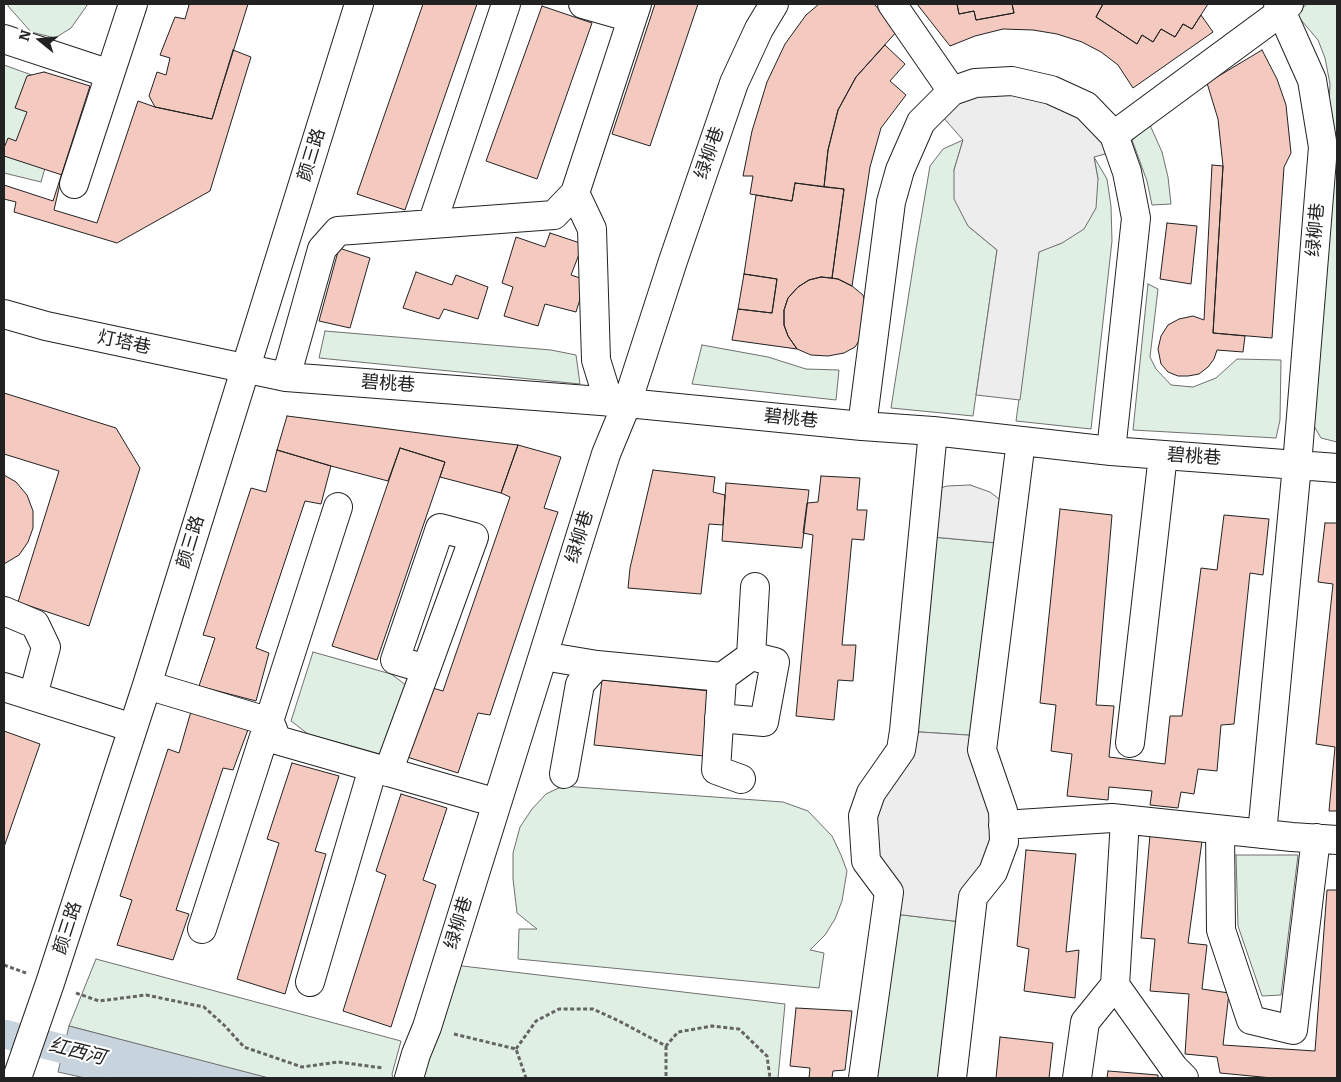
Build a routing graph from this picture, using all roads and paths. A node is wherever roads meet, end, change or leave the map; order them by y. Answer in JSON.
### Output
{"nodes":[{"id":1,"x":133,"y":4,"type":"edge"},
{"id":2,"x":506,"y":4,"type":"edge"},
{"id":3,"x":583,"y":4,"type":"edge"},
{"id":4,"x":774,"y":4,"type":"edge"},
{"id":5,"x":892,"y":4,"type":"edge"},
{"id":6,"x":351,"y":6,"type":"edge"},
{"id":7,"x":1283,"y":6,"type":"edge"},
{"id":8,"x":634,"y":11,"type":"edge"},
{"id":9,"x":4,"y":40,"type":"edge"},
{"id":10,"x":110,"y":74,"type":"junction"},
{"id":11,"x":952,"y":91,"type":"junction"},
{"id":12,"x":1114,"y":135,"type":"junction"},
{"id":13,"x":74,"y":184,"type":"dead end"},
{"id":14,"x":575,"y":193,"type":"junction"},
{"id":15,"x":432,"y":224,"type":"junction"},
{"id":16,"x":4,"y":314,"type":"edge"},
{"id":17,"x":245,"y":368,"type":"junction"},
{"id":18,"x":286,"y":377,"type":"junction"},
{"id":19,"x":618,"y":402,"type":"junction"},
{"id":20,"x":862,"y":426,"type":"junction"},
{"id":21,"x":933,"y":431,"type":"junction"},
{"id":22,"x":1021,"y":441,"type":"junction"},
{"id":23,"x":1111,"y":451,"type":"junction"},
{"id":24,"x":1163,"y":455,"type":"junction"},
{"id":25,"x":1297,"y":465,"type":"junction"},
{"id":26,"x":1337,"y":468,"type":"edge"},
{"id":27,"x":338,"y":507,"type":"dead end"},
{"id":28,"x":756,"y":587,"type":"dead end"},
{"id":29,"x":4,"y":611,"type":"edge"},
{"id":30,"x":543,"y":656,"type":"junction"},
{"id":31,"x":751,"y":656,"type":"junction"},
{"id":32,"x":597,"y":665,"type":"junction"},
{"id":33,"x":426,"y":669,"type":"junction"},
{"id":34,"x":722,"y":677,"type":"junction"},
{"id":35,"x":147,"y":685,"type":"junction"},
{"id":36,"x":4,"y":686,"type":"edge"},
{"id":37,"x":33,"y":696,"type":"junction"},
{"id":38,"x":719,"y":718,"type":"junction"},
{"id":39,"x":270,"y":722,"type":"junction"},
{"id":40,"x":133,"y":728,"type":"junction"},
{"id":41,"x":1130,"y":743,"type":"dead end"},
{"id":42,"x":381,"y":770,"type":"junction"},
{"id":43,"x":564,"y":774,"type":"dead end"},
{"id":44,"x":741,"y":779,"type":"dead end"},
{"id":45,"x":497,"y":803,"type":"junction"},
{"id":46,"x":1125,"y":820,"type":"junction"},
{"id":47,"x":1003,"y":826,"type":"junction"},
{"id":48,"x":1220,"y":830,"type":"junction"},
{"id":49,"x":1262,"y":834,"type":"junction"},
{"id":50,"x":1327,"y":839,"type":"edge"},
{"id":51,"x":202,"y":929,"type":"dead end"},
{"id":52,"x":310,"y":982,"type":"dead end"},
{"id":53,"x":50,"y":983,"type":"junction"},
{"id":54,"x":1115,"y":985,"type":"junction"},
{"id":55,"x":427,"y":1026,"type":"junction"},
{"id":56,"x":666,"y":1046,"type":"junction"},
{"id":57,"x":516,"y":1050,"type":"junction"},
{"id":58,"x":19,"y":1071,"type":"edge"},
{"id":59,"x":410,"y":1075,"type":"edge"},
{"id":60,"x":526,"y":1078,"type":"edge"},
{"id":61,"x":666,"y":1078,"type":"edge"},
{"id":62,"x":770,"y":1078,"type":"edge"},
{"id":63,"x":863,"y":1078,"type":"edge"},
{"id":64,"x":952,"y":1078,"type":"edge"},
{"id":65,"x":1077,"y":1078,"type":"edge"},
{"id":66,"x":1184,"y":1078,"type":"edge"}],
"edges":[{"from":1,"to":10,"type":"street"},
{"from":2,"to":15,"type":"street"},
{"from":3,"to":8,"type":"street"},
{"from":4,"to":19,"type":"street","name":"绿柳巷"},
{"from":5,"to":11,"type":"street"},
{"from":6,"to":17,"type":"street","name":"颜三路"},
{"from":7,"to":12,"type":"street"},
{"from":7,"to":25,"type":"street","name":"绿柳巷"},
{"from":8,"to":14,"type":"street"},
{"from":9,"to":10,"type":"street"},
{"from":10,"to":13,"type":"street"},
{"from":11,"to":12,"type":"street"},
{"from":11,"to":20,"type":"street"},
{"from":12,"to":23,"type":"street"},
{"from":14,"to":15,"type":"street"},
{"from":14,"to":19,"type":"street"},
{"from":15,"to":18,"type":"street"},
{"from":16,"to":17,"type":"street","name":"灯塔巷"},
{"from":17,"to":18,"type":"street","name":"碧桃巷"},
{"from":17,"to":35,"type":"street","name":"颜三路"},
{"from":18,"to":19,"type":"street","name":"碧桃巷"},
{"from":19,"to":20,"type":"street","name":"碧桃巷"},
{"from":19,"to":30,"type":"street","name":"绿柳巷"},
{"from":20,"to":21,"type":"street","name":"碧桃巷"},
{"from":21,"to":22,"type":"street","name":"碧桃巷"},
{"from":21,"to":63,"type":"street"},
{"from":22,"to":23,"type":"street","name":"碧桃巷"},
{"from":22,"to":47,"type":"street"},
{"from":23,"to":24,"type":"street","name":"碧桃巷"},
{"from":24,"to":25,"type":"street","name":"碧桃巷"},
{"from":24,"to":41,"type":"street"},
{"from":25,"to":26,"type":"street","name":"碧桃巷"},
{"from":25,"to":49,"type":"street","name":"绿柳巷"},
{"from":27,"to":39,"type":"street"},
{"from":28,"to":31,"type":"street"},
{"from":29,"to":37,"type":"street"},
{"from":30,"to":32,"type":"street"},
{"from":30,"to":45,"type":"street","name":"绿柳巷"},
{"from":31,"to":34,"type":"street"},
{"from":31,"to":38,"type":"street"},
{"from":32,"to":34,"type":"street"},
{"from":32,"to":43,"type":"street"},
{"from":33,"to":33,"type":"street"},
{"from":33,"to":42,"type":"street"},
{"from":34,"to":38,"type":"street"},
{"from":35,"to":39,"type":"street"},
{"from":35,"to":40,"type":"street","name":"颜三路"},
{"from":36,"to":37,"type":"street"},
{"from":37,"to":40,"type":"street"},
{"from":38,"to":44,"type":"street"},
{"from":39,"to":42,"type":"street"},
{"from":39,"to":51,"type":"street"},
{"from":40,"to":53,"type":"street","name":"颜三路"},
{"from":42,"to":45,"type":"street"},
{"from":42,"to":52,"type":"street"},
{"from":45,"to":55,"type":"street","name":"绿柳巷"},
{"from":46,"to":47,"type":"street"},
{"from":46,"to":48,"type":"street"},
{"from":46,"to":54,"type":"street"},
{"from":47,"to":64,"type":"street"},
{"from":48,"to":49,"type":"street"},
{"from":48,"to":50,"type":"street"},
{"from":49,"to":50,"type":"street"},
{"from":53,"to":58,"type":"street","name":"颜三路"},
{"from":53,"to":59,"type":"path"},
{"from":54,"to":65,"type":"street"},
{"from":54,"to":66,"type":"street"},
{"from":55,"to":57,"type":"path"},
{"from":55,"to":59,"type":"street","name":"绿柳巷"},
{"from":56,"to":57,"type":"path"},
{"from":56,"to":61,"type":"path"},
{"from":56,"to":62,"type":"path"},
{"from":57,"to":60,"type":"path"}]}
